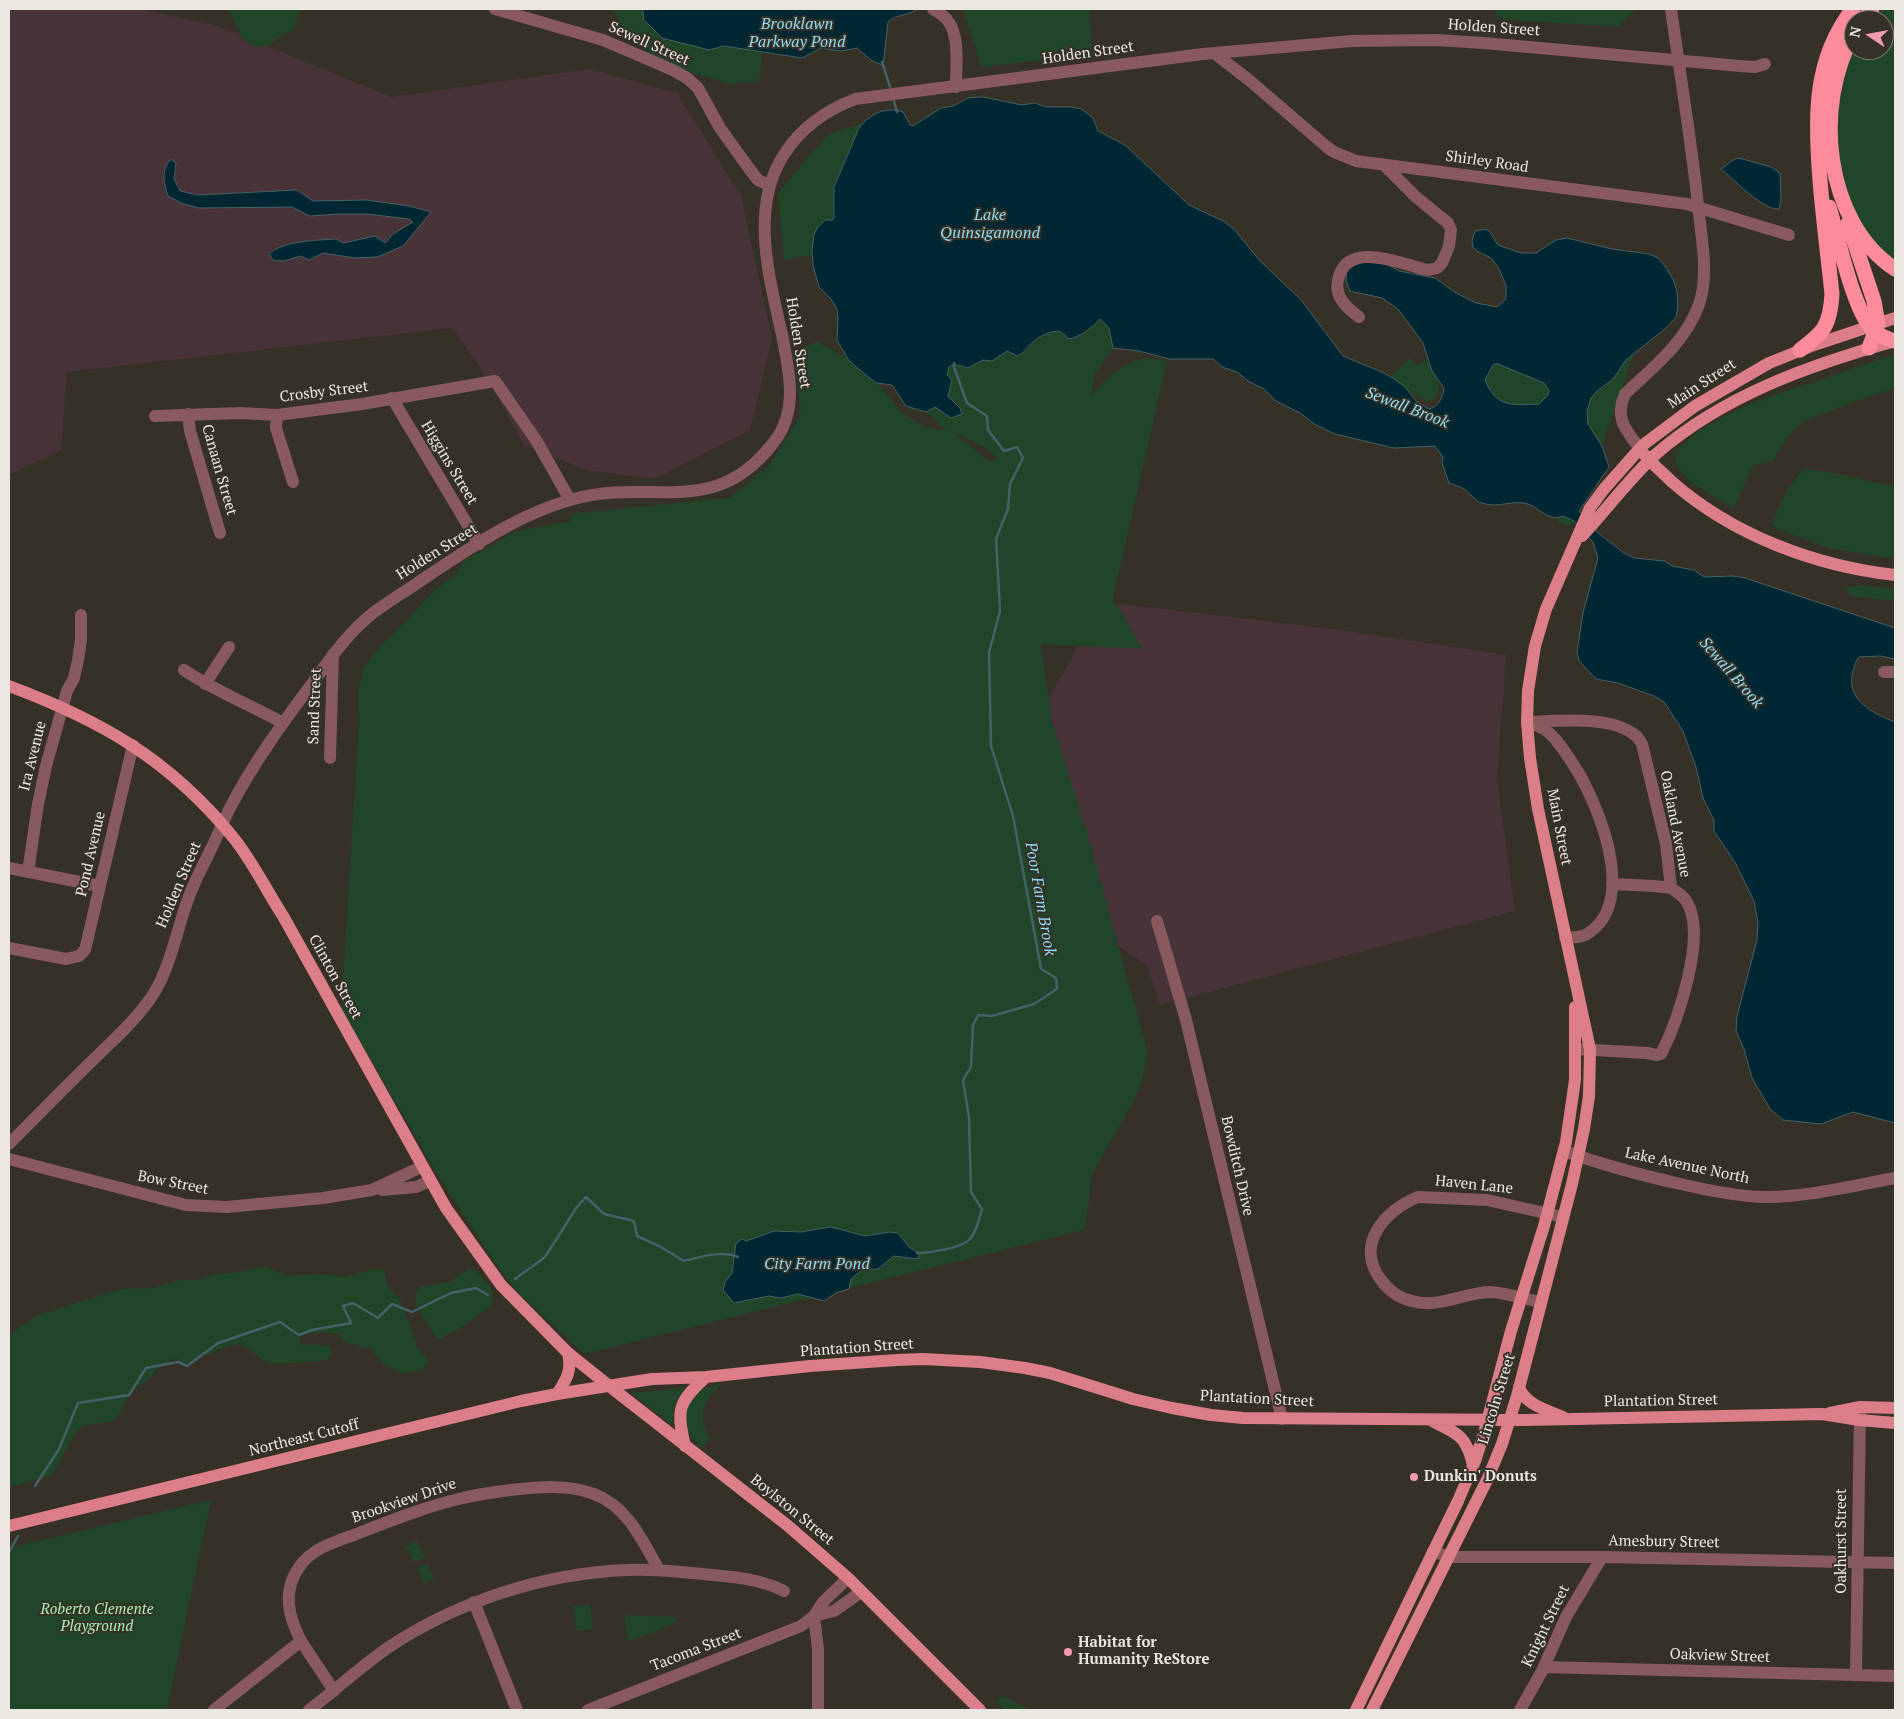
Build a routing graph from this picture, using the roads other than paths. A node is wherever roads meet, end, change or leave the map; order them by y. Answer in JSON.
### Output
{"nodes":[{"id":1,"x":495,"y":9,"type":"edge"},
{"id":2,"x":933,"y":9,"type":"edge"},
{"id":3,"x":1671,"y":9,"type":"edge"},
{"id":4,"x":1853,"y":9,"type":"edge"},
{"id":5,"x":1214,"y":53,"type":"junction"},
{"id":6,"x":1844,"y":57,"type":"edge"},
{"id":7,"x":1677,"y":60,"type":"junction"},
{"id":8,"x":1765,"y":64,"type":"dead end"},
{"id":9,"x":956,"y":87,"type":"junction"},
{"id":10,"x":1384,"y":165,"type":"junction"},
{"id":11,"x":1819,"y":169,"type":"junction"},
{"id":12,"x":769,"y":184,"type":"junction"},
{"id":13,"x":1840,"y":193,"type":"junction"},
{"id":14,"x":1698,"y":207,"type":"junction"},
{"id":15,"x":1789,"y":234,"type":"dead end"},
{"id":16,"x":1895,"y":269,"type":"edge"},
{"id":17,"x":1359,"y":318,"type":"dead end"},
{"id":18,"x":1895,"y":318,"type":"edge"},
{"id":19,"x":1875,"y":328,"type":"junction"},
{"id":20,"x":1895,"y":341,"type":"edge"},
{"id":21,"x":1869,"y":348,"type":"junction"},
{"id":22,"x":1800,"y":350,"type":"junction"},
{"id":23,"x":392,"y":398,"type":"junction"},
{"id":24,"x":188,"y":414,"type":"junction"},
{"id":25,"x":277,"y":415,"type":"junction"},
{"id":26,"x":155,"y":416,"type":"dead end"},
{"id":27,"x":1640,"y":449,"type":"junction"},
{"id":28,"x":1649,"y":461,"type":"junction"},
{"id":29,"x":293,"y":482,"type":"dead end"},
{"id":30,"x":570,"y":500,"type":"junction"},
{"id":31,"x":1594,"y":514,"type":"junction"},
{"id":32,"x":220,"y":533,"type":"dead end"},
{"id":33,"x":479,"y":544,"type":"junction"},
{"id":34,"x":1895,"y":575,"type":"edge"},
{"id":35,"x":81,"y":615,"type":"dead end"},
{"id":36,"x":229,"y":647,"type":"dead end"},
{"id":37,"x":333,"y":654,"type":"junction"},
{"id":38,"x":184,"y":670,"type":"dead end"},
{"id":39,"x":205,"y":684,"type":"junction"},
{"id":40,"x":9,"y":686,"type":"edge"},
{"id":41,"x":63,"y":707,"type":"junction"},
{"id":42,"x":1527,"y":722,"type":"junction"},
{"id":43,"x":283,"y":723,"type":"junction"},
{"id":44,"x":133,"y":745,"type":"junction"},
{"id":45,"x":330,"y":758,"type":"dead end"},
{"id":46,"x":222,"y":825,"type":"junction"},
{"id":47,"x":9,"y":868,"type":"edge"},
{"id":48,"x":28,"y":872,"type":"junction"},
{"id":49,"x":1612,"y":884,"type":"junction"},
{"id":50,"x":100,"y":886,"type":"junction"},
{"id":51,"x":1671,"y":888,"type":"junction"},
{"id":52,"x":1157,"y":921,"type":"dead end"},
{"id":53,"x":1565,"y":938,"type":"junction"},
{"id":54,"x":9,"y":948,"type":"edge"},
{"id":55,"x":1573,"y":974,"type":"junction"},
{"id":56,"x":1576,"y":1049,"type":"junction"},
{"id":57,"x":1590,"y":1050,"type":"junction"},
{"id":58,"x":1587,"y":1106,"type":"joint"},
{"id":59,"x":1571,"y":1110,"type":"joint"},
{"id":60,"x":9,"y":1144,"type":"edge"},
{"id":61,"x":1564,"y":1151,"type":"junction"},
{"id":62,"x":1578,"y":1156,"type":"junction"},
{"id":63,"x":9,"y":1159,"type":"edge"},
{"id":64,"x":421,"y":1167,"type":"junction"},
{"id":65,"x":1895,"y":1178,"type":"edge"},
{"id":66,"x":430,"y":1181,"type":"junction"},
{"id":67,"x":364,"y":1191,"type":"junction"},
{"id":68,"x":1548,"y":1214,"type":"junction"},
{"id":69,"x":1563,"y":1217,"type":"junction"},
{"id":70,"x":1521,"y":1298,"type":"junction"},
{"id":71,"x":1540,"y":1302,"type":"junction"},
{"id":72,"x":568,"y":1353,"type":"junction"},
{"id":73,"x":706,"y":1377,"type":"junction"},
{"id":74,"x":608,"y":1386,"type":"junction"},
{"id":75,"x":1519,"y":1386,"type":"junction"},
{"id":76,"x":557,"y":1394,"type":"junction"},
{"id":77,"x":1860,"y":1407,"type":"junction"},
{"id":78,"x":1895,"y":1408,"type":"edge"},
{"id":79,"x":1822,"y":1414,"type":"junction"},
{"id":80,"x":1282,"y":1418,"type":"junction"},
{"id":81,"x":1427,"y":1419,"type":"junction"},
{"id":82,"x":1488,"y":1419,"type":"junction"},
{"id":83,"x":1510,"y":1419,"type":"junction"},
{"id":84,"x":1568,"y":1419,"type":"junction"},
{"id":85,"x":1859,"y":1420,"type":"junction"},
{"id":86,"x":1895,"y":1423,"type":"edge"},
{"id":87,"x":685,"y":1446,"type":"junction"},
{"id":88,"x":1473,"y":1465,"type":"junction"},
{"id":89,"x":9,"y":1526,"type":"edge"},
{"id":90,"x":1433,"y":1552,"type":"junction"},
{"id":91,"x":1449,"y":1557,"type":"junction"},
{"id":92,"x":1602,"y":1557,"type":"junction"},
{"id":93,"x":1858,"y":1562,"type":"junction"},
{"id":94,"x":1895,"y":1563,"type":"edge"},
{"id":95,"x":659,"y":1570,"type":"junction"},
{"id":96,"x":848,"y":1578,"type":"junction"},
{"id":97,"x":784,"y":1591,"type":"dead end"},
{"id":98,"x":861,"y":1592,"type":"junction"},
{"id":99,"x":474,"y":1602,"type":"junction"},
{"id":100,"x":814,"y":1616,"type":"junction"},
{"id":101,"x":301,"y":1641,"type":"junction"},
{"id":102,"x":1544,"y":1667,"type":"junction"},
{"id":103,"x":1376,"y":1670,"type":"junction"},
{"id":104,"x":1856,"y":1675,"type":"junction"},
{"id":105,"x":1895,"y":1676,"type":"edge"},
{"id":106,"x":1390,"y":1677,"type":"junction"},
{"id":107,"x":334,"y":1691,"type":"junction"},
{"id":108,"x":214,"y":1710,"type":"edge"},
{"id":109,"x":309,"y":1710,"type":"edge"},
{"id":110,"x":517,"y":1710,"type":"edge"},
{"id":111,"x":588,"y":1710,"type":"edge"},
{"id":112,"x":818,"y":1710,"type":"edge"},
{"id":113,"x":980,"y":1710,"type":"edge"},
{"id":114,"x":1356,"y":1710,"type":"edge"},
{"id":115,"x":1372,"y":1710,"type":"edge"},
{"id":116,"x":1520,"y":1710,"type":"edge"}],
"edges":[{"from":1,"to":12,"type":"street","name":"Sewell Street"},
{"from":2,"to":9,"type":"street"},
{"from":3,"to":7,"type":"street"},
{"from":4,"to":11,"type":"highway"},
{"from":5,"to":7,"type":"street","name":"Holden Street"},
{"from":5,"to":9,"type":"street","name":"Holden Street"},
{"from":5,"to":10,"type":"street","name":"Shirley Road"},
{"from":6,"to":13,"type":"highway"},
{"from":7,"to":8,"type":"street","name":"Holden Street"},
{"from":7,"to":14,"type":"street"},
{"from":9,"to":12,"type":"street","name":"Holden Street"},
{"from":10,"to":14,"type":"street","name":"Shirley Road"},
{"from":10,"to":17,"type":"street"},
{"from":11,"to":19,"type":"highway"},
{"from":11,"to":22,"type":"highway"},
{"from":12,"to":30,"type":"street","name":"Holden Street"},
{"from":13,"to":16,"type":"highway"},
{"from":13,"to":19,"type":"highway"},
{"from":14,"to":15,"type":"street","name":"Shirley Road"},
{"from":14,"to":27,"type":"street"},
{"from":18,"to":19,"type":"main road","name":"Main Street"},
{"from":19,"to":20,"type":"highway"},
{"from":19,"to":21,"type":"highway"},
{"from":19,"to":22,"type":"main road","name":"Main Street"},
{"from":20,"to":21,"type":"main road","name":"Main Street"},
{"from":21,"to":28,"type":"main road","name":"Main Street"},
{"from":22,"to":27,"type":"main road","name":"Main Street"},
{"from":23,"to":25,"type":"street","name":"Crosby Street"},
{"from":23,"to":30,"type":"street","name":"Crosby Street"},
{"from":23,"to":33,"type":"street","name":"Higgins Street"},
{"from":24,"to":25,"type":"street","name":"Crosby Street"},
{"from":24,"to":26,"type":"street","name":"Crosby Street"},
{"from":24,"to":32,"type":"street","name":"Canaan Street"},
{"from":25,"to":29,"type":"street"},
{"from":27,"to":28,"type":"main road"},
{"from":27,"to":31,"type":"main road","name":"Main Street"},
{"from":28,"to":31,"type":"main road","name":"Main Street"},
{"from":28,"to":34,"type":"main road"},
{"from":30,"to":33,"type":"street","name":"Holden Street"},
{"from":31,"to":42,"type":"main road","name":"Main Street"},
{"from":33,"to":37,"type":"street","name":"Holden Street"},
{"from":35,"to":41,"type":"street","name":"Ira Avenue"},
{"from":36,"to":39,"type":"street"},
{"from":37,"to":43,"type":"street","name":"Holden Street"},
{"from":37,"to":45,"type":"street","name":"Sand Street"},
{"from":38,"to":39,"type":"street"},
{"from":39,"to":43,"type":"street"},
{"from":40,"to":41,"type":"main road","name":"Clinton Street"},
{"from":41,"to":44,"type":"main road","name":"Clinton Street"},
{"from":41,"to":48,"type":"street","name":"Ira Avenue"},
{"from":42,"to":49,"type":"street"},
{"from":42,"to":51,"type":"street","name":"Oakland Avenue"},
{"from":42,"to":53,"type":"main road","name":"Main Street"},
{"from":43,"to":46,"type":"street","name":"Holden Street"},
{"from":44,"to":46,"type":"main road","name":"Clinton Street"},
{"from":44,"to":50,"type":"street","name":"Pond Avenue"},
{"from":46,"to":60,"type":"street","name":"Holden Street"},
{"from":46,"to":64,"type":"main road","name":"Clinton Street"},
{"from":47,"to":48,"type":"street"},
{"from":48,"to":50,"type":"street"},
{"from":49,"to":51,"type":"street"},
{"from":49,"to":53,"type":"street"},
{"from":50,"to":54,"type":"street","name":"Pond Avenue"},
{"from":51,"to":57,"type":"street","name":"Oakland Avenue"},
{"from":52,"to":80,"type":"street","name":"Bowditch Drive"},
{"from":53,"to":55,"type":"main road","name":"Main Street"},
{"from":55,"to":56,"type":"main road","name":"Main Street"},
{"from":55,"to":57,"type":"main road","name":"Main Street"},
{"from":56,"to":57,"type":"street","name":"Oakland Avenue"},
{"from":56,"to":59,"type":"main road","name":"Main Street"},
{"from":57,"to":58,"type":"main road","name":"Main Street"},
{"from":58,"to":62,"type":"main road","name":"Lincoln Street"},
{"from":59,"to":61,"type":"main road","name":"Lincoln Street"},
{"from":61,"to":62,"type":"street","name":"Lake Avenue North"},
{"from":61,"to":68,"type":"main road","name":"Lincoln Street"},
{"from":62,"to":65,"type":"street","name":"Lake Avenue North"},
{"from":62,"to":69,"type":"main road","name":"Lincoln Street"},
{"from":63,"to":67,"type":"street","name":"Bow Street"},
{"from":64,"to":66,"type":"main road","name":"Clinton Street"},
{"from":64,"to":67,"type":"street","name":"Bow Street"},
{"from":66,"to":67,"type":"street","name":"Bow Street"},
{"from":66,"to":72,"type":"main road","name":"Clinton Street"},
{"from":68,"to":69,"type":"street","name":"Haven Lane"},
{"from":68,"to":70,"type":"main road","name":"Lincoln Street"},
{"from":68,"to":70,"type":"street","name":"Haven Lane"},
{"from":69,"to":71,"type":"main road","name":"Lincoln Street"},
{"from":70,"to":71,"type":"street","name":"Haven Lane"},
{"from":70,"to":82,"type":"main road","name":"Lincoln Street"},
{"from":71,"to":75,"type":"main road","name":"Lincoln Street"},
{"from":72,"to":74,"type":"main road","name":"Boylston Street"},
{"from":72,"to":76,"type":"main road"},
{"from":73,"to":74,"type":"main road","name":"Plantation Street"},
{"from":73,"to":80,"type":"main road","name":"Plantation Street"},
{"from":73,"to":87,"type":"main road"},
{"from":74,"to":76,"type":"main road","name":"Northeast Cutoff"},
{"from":74,"to":87,"type":"main road","name":"Boylston Street"},
{"from":75,"to":83,"type":"main road","name":"Lincoln Street"},
{"from":75,"to":84,"type":"main road"},
{"from":76,"to":89,"type":"main road","name":"Northeast Cutoff"},
{"from":77,"to":78,"type":"main road","name":"Plantation Street"},
{"from":77,"to":79,"type":"main road","name":"Plantation Street"},
{"from":77,"to":85,"type":"street","name":"Oakhurst Street"},
{"from":79,"to":84,"type":"main road","name":"Plantation Street"},
{"from":79,"to":85,"type":"main road","name":"Plantation Street"},
{"from":80,"to":81,"type":"main road","name":"Plantation Street"},
{"from":81,"to":82,"type":"main road","name":"Plantation Street"},
{"from":81,"to":88,"type":"main road"},
{"from":82,"to":83,"type":"main road","name":"Plantation Street"},
{"from":82,"to":88,"type":"main road","name":"Lincoln Street"},
{"from":83,"to":84,"type":"main road","name":"Plantation Street"},
{"from":83,"to":91,"type":"main road","name":"Lincoln Street"},
{"from":85,"to":86,"type":"main road","name":"Plantation Street"},
{"from":85,"to":93,"type":"street","name":"Oakhurst Street"},
{"from":87,"to":96,"type":"main road","name":"Boylston Street"},
{"from":88,"to":90,"type":"main road","name":"Lincoln Street"},
{"from":90,"to":91,"type":"street","name":"Amesbury Street"},
{"from":90,"to":103,"type":"main road","name":"Lincoln Street"},
{"from":91,"to":92,"type":"street","name":"Amesbury Street"},
{"from":91,"to":106,"type":"main road","name":"Lincoln Street"},
{"from":92,"to":93,"type":"street","name":"Amesbury Street"},
{"from":92,"to":102,"type":"street","name":"Knight Street"},
{"from":93,"to":94,"type":"street","name":"Amesbury Street"},
{"from":93,"to":104,"type":"street","name":"Oakhurst Street"},
{"from":95,"to":97,"type":"street"},
{"from":95,"to":99,"type":"street"},
{"from":95,"to":101,"type":"street","name":"Brookview Drive"},
{"from":96,"to":98,"type":"main road","name":"Boylston Street"},
{"from":96,"to":100,"type":"street","name":"Tacoma Street"},
{"from":98,"to":100,"type":"street","name":"Tacoma Street"},
{"from":98,"to":113,"type":"main road","name":"Boylston Street"},
{"from":99,"to":107,"type":"street"},
{"from":99,"to":110,"type":"street"},
{"from":100,"to":111,"type":"street","name":"Tacoma Street"},
{"from":100,"to":112,"type":"street"},
{"from":101,"to":107,"type":"street","name":"Brookview Drive"},
{"from":101,"to":108,"type":"street"},
{"from":102,"to":104,"type":"street","name":"Oakview Street"},
{"from":102,"to":116,"type":"street","name":"Knight Street"},
{"from":103,"to":106,"type":"main road"},
{"from":103,"to":114,"type":"main road","name":"Lincoln Street"},
{"from":104,"to":105,"type":"street","name":"Oakview Street"},
{"from":106,"to":115,"type":"main road","name":"Lincoln Street"},
{"from":107,"to":109,"type":"street"}]}
